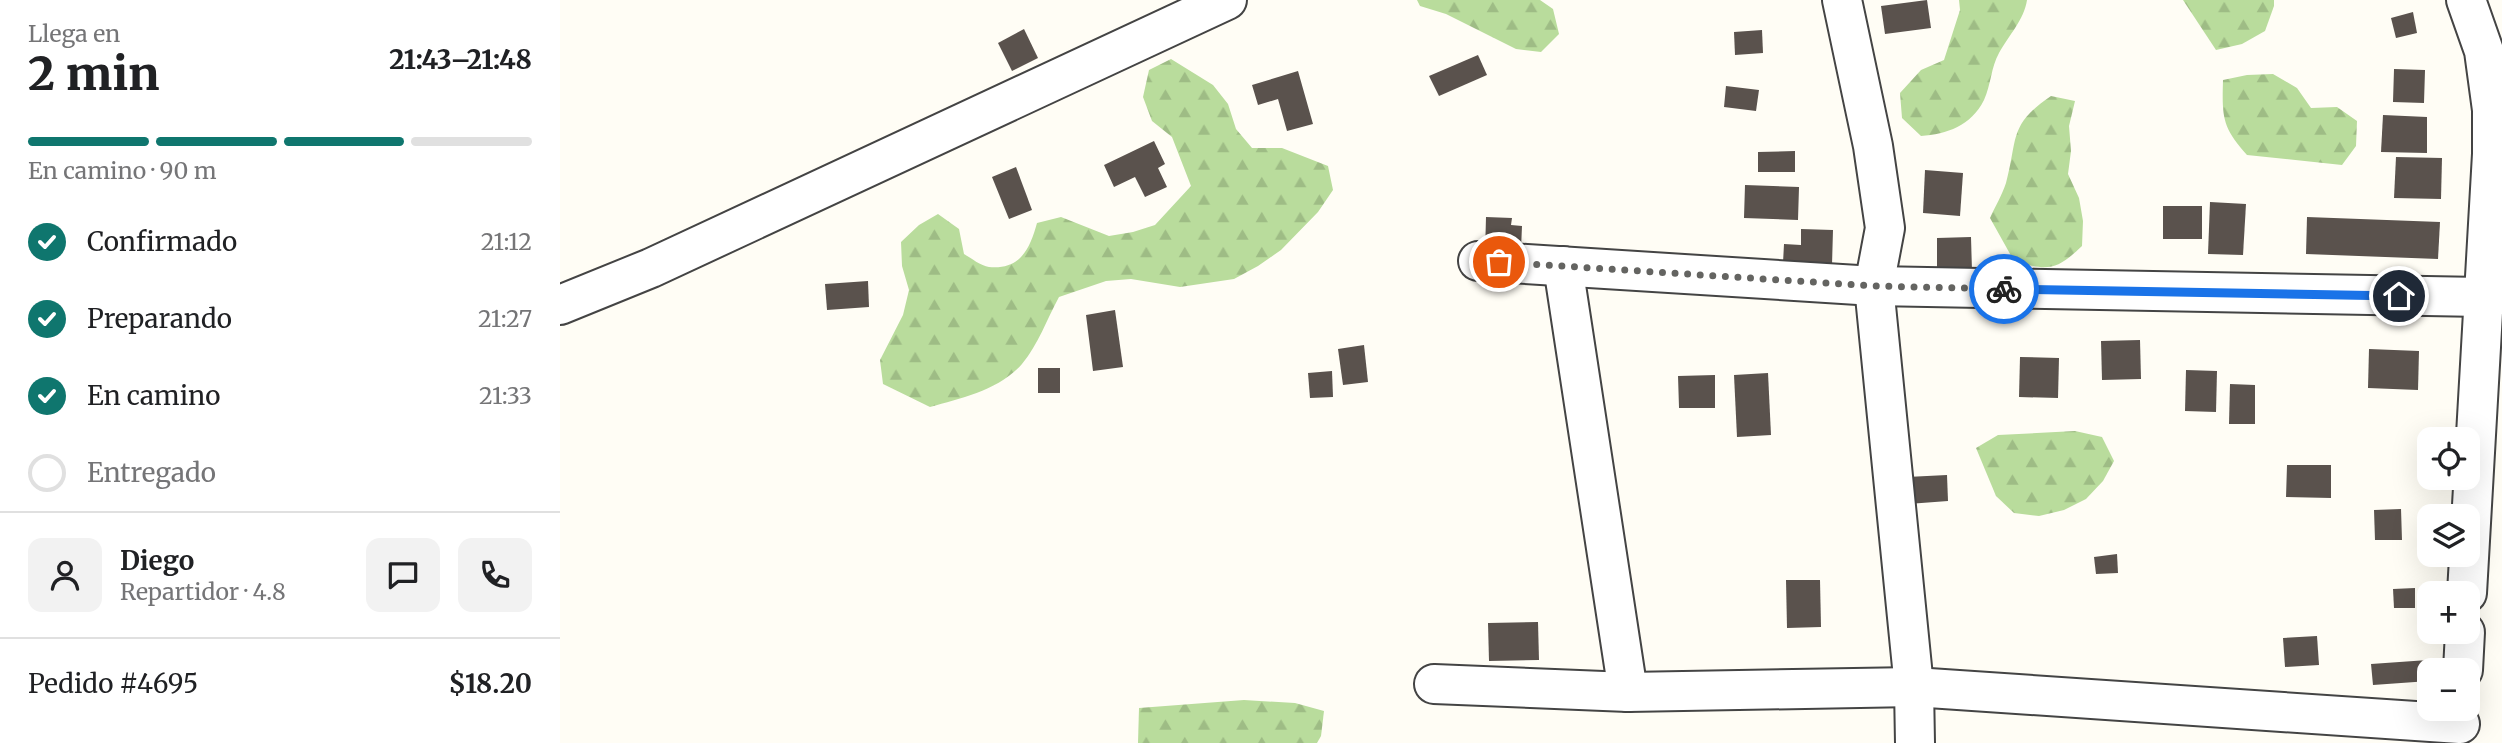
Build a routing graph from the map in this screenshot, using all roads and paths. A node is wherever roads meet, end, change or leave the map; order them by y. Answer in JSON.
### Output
{"nodes":[{"id":1,"x":1227,"y":0,"type":"edge"},
{"id":2,"x":1842,"y":0,"type":"edge"},
{"id":3,"x":2466,"y":0,"type":"edge"},
{"id":4,"x":1478,"y":261,"type":"dead end"},
{"id":5,"x":1563,"y":266,"type":"junction"},
{"id":6,"x":1874,"y":286,"type":"junction"},
{"id":7,"x":2492,"y":296,"type":"edge"},
{"id":8,"x":560,"y":305,"type":"edge"},
{"id":9,"x":2468,"y":581,"type":"edge"},
{"id":10,"x":1434,"y":684,"type":"dead end"},
{"id":11,"x":1914,"y":687,"type":"junction"},
{"id":12,"x":1628,"y":692,"type":"junction"},
{"id":13,"x":2460,"y":725,"type":"edge"},
{"id":14,"x":1915,"y":743,"type":"edge"}],
"edges":[{"from":1,"to":8,"type":"street"},
{"from":2,"to":6,"type":"street"},
{"from":3,"to":7,"type":"street"},
{"from":4,"to":5,"type":"street"},
{"from":5,"to":6,"type":"street"},
{"from":5,"to":12,"type":"street"},
{"from":6,"to":7,"type":"street"},
{"from":6,"to":11,"type":"street"},
{"from":7,"to":9,"type":"street"},
{"from":10,"to":12,"type":"street"},
{"from":11,"to":12,"type":"street"},
{"from":11,"to":13,"type":"street"},
{"from":11,"to":14,"type":"street"}]}
